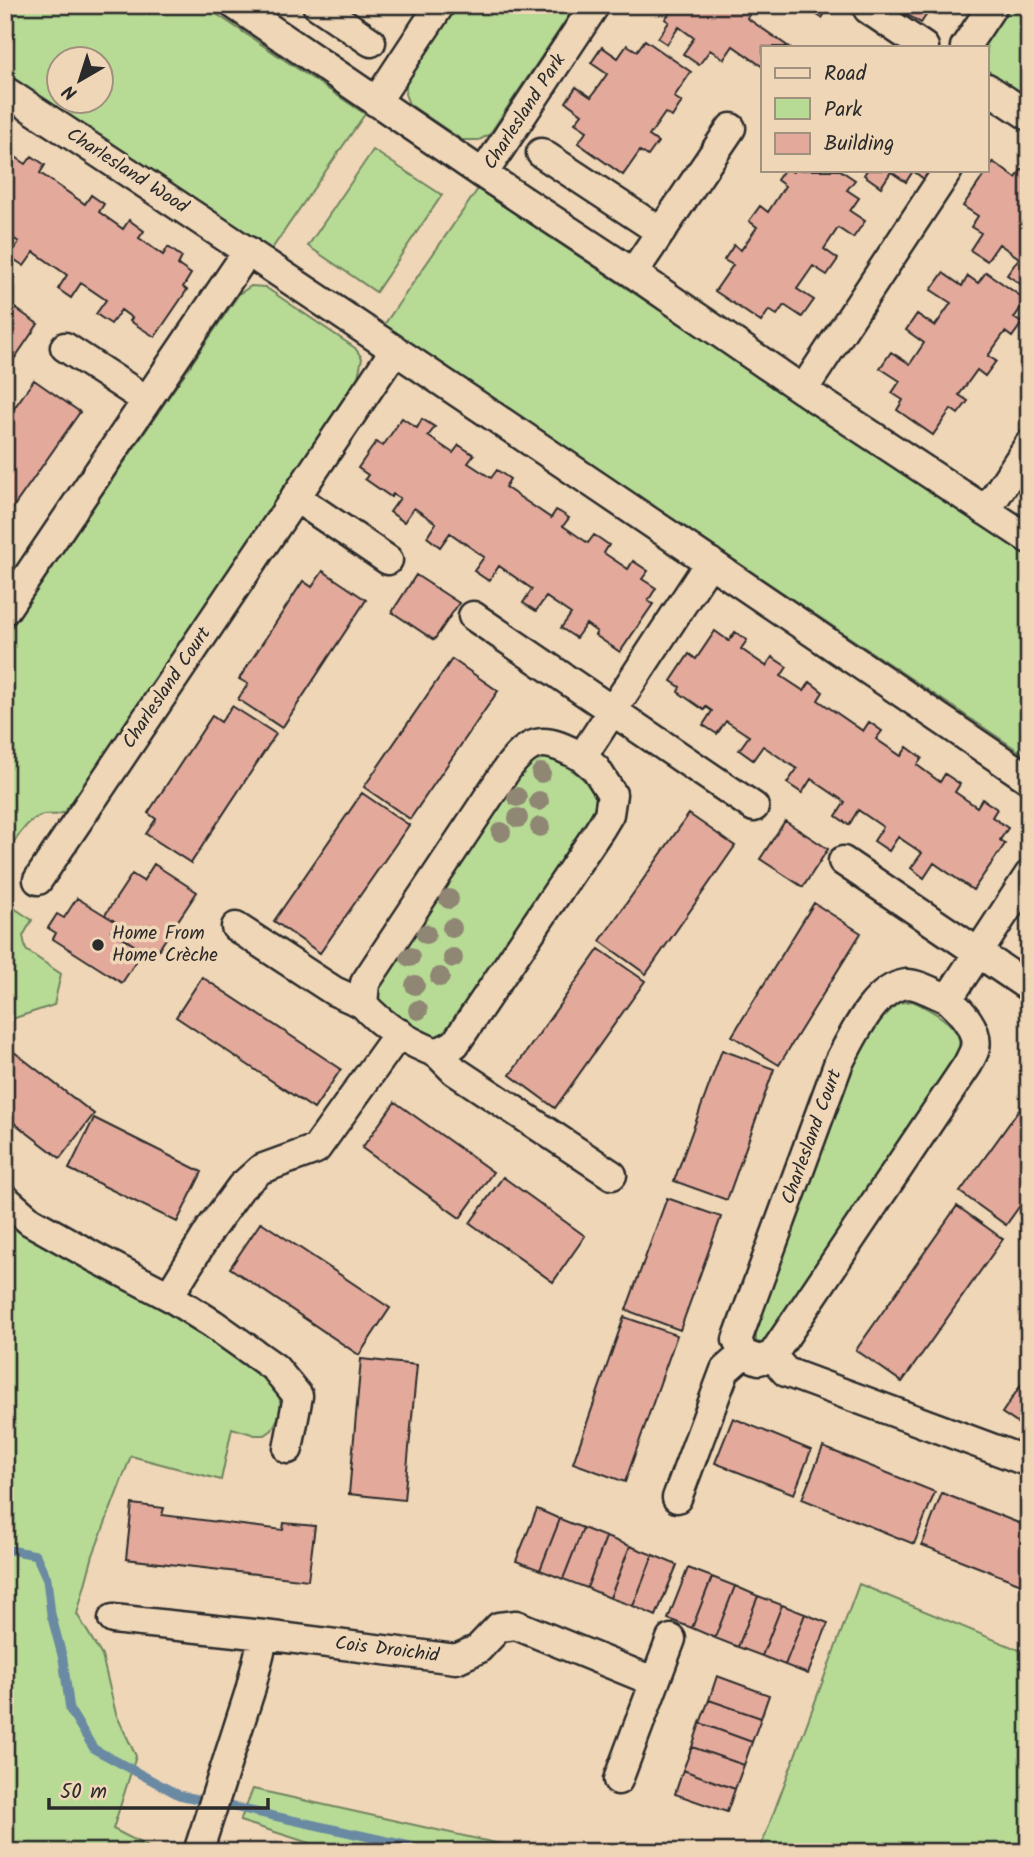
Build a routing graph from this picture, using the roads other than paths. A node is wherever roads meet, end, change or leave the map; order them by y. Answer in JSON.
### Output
{"nodes":[{"id":1,"x":317,"y":5,"type":"edge"},
{"id":2,"x":440,"y":5,"type":"edge"},
{"id":3,"x":595,"y":5,"type":"edge"},
{"id":4,"x":993,"y":5,"type":"edge"},
{"id":5,"x":236,"y":6,"type":"edge"},
{"id":6,"x":868,"y":9,"type":"dead end"},
{"id":7,"x":371,"y":43,"type":"dead end"},
{"id":8,"x":923,"y":46,"type":"edge"},
{"id":9,"x":966,"y":46,"type":"edge"},
{"id":10,"x":5,"y":91,"type":"edge"},
{"id":11,"x":990,"y":98,"type":"edge"},
{"id":12,"x":376,"y":102,"type":"junction"},
{"id":13,"x":1029,"y":116,"type":"edge"},
{"id":14,"x":731,"y":128,"type":"dead end"},
{"id":15,"x":541,"y":153,"type":"dead end"},
{"id":16,"x":947,"y":172,"type":"edge"},
{"id":17,"x":483,"y":174,"type":"junction"},
{"id":18,"x":661,"y":232,"type":"junction"},
{"id":19,"x":248,"y":251,"type":"junction"},
{"id":20,"x":633,"y":273,"type":"junction"},
{"id":21,"x":65,"y":347,"type":"dead end"},
{"id":22,"x":394,"y":351,"type":"junction"},
{"id":23,"x":803,"y":390,"type":"junction"},
{"id":24,"x":146,"y":400,"type":"junction"},
{"id":25,"x":1029,"y":445,"type":"edge"},
{"id":26,"x":295,"y":497,"type":"junction"},
{"id":27,"x":986,"y":511,"type":"junction"},
{"id":28,"x":1029,"y":539,"type":"edge"},
{"id":29,"x":388,"y":560,"type":"dead end"},
{"id":30,"x":710,"y":562,"type":"junction"},
{"id":31,"x":5,"y":610,"type":"edge"},
{"id":32,"x":473,"y":616,"type":"dead end"},
{"id":33,"x":612,"y":710,"type":"junction"},
{"id":34,"x":582,"y":757,"type":"junction"},
{"id":35,"x":1029,"y":779,"type":"edge"},
{"id":36,"x":754,"y":807,"type":"dead end"},
{"id":37,"x":843,"y":861,"type":"dead end"},
{"id":38,"x":1029,"y":876,"type":"edge"},
{"id":39,"x":38,"y":880,"type":"dead end"},
{"id":40,"x":236,"y":927,"type":"dead end"},
{"id":41,"x":978,"y":952,"type":"junction"},
{"id":42,"x":1029,"y":987,"type":"edge"},
{"id":43,"x":948,"y":999,"type":"junction"},
{"id":44,"x":363,"y":1004,"type":"junction"},
{"id":45,"x":399,"y":1033,"type":"junction"},
{"id":46,"x":437,"y":1053,"type":"junction"},
{"id":47,"x":612,"y":1175,"type":"dead end"},
{"id":48,"x":5,"y":1199,"type":"edge"},
{"id":49,"x":169,"y":1296,"type":"junction"},
{"id":50,"x":743,"y":1354,"type":"junction"},
{"id":51,"x":772,"y":1356,"type":"junction"},
{"id":52,"x":288,"y":1449,"type":"dead end"},
{"id":53,"x":1029,"y":1462,"type":"edge"},
{"id":54,"x":677,"y":1498,"type":"dead end"},
{"id":55,"x":113,"y":1619,"type":"dead end"},
{"id":56,"x":264,"y":1635,"type":"junction"},
{"id":57,"x":671,"y":1639,"type":"dead end"},
{"id":58,"x":655,"y":1682,"type":"junction"},
{"id":59,"x":618,"y":1780,"type":"dead end"},
{"id":60,"x":202,"y":1841,"type":"edge"}],
"edges":[{"from":1,"to":7,"type":"street"},
{"from":2,"to":12,"type":"street"},
{"from":3,"to":17,"type":"street","name":"Charlesland Park"},
{"from":4,"to":9,"type":"street"},
{"from":5,"to":12,"type":"street"},
{"from":6,"to":8,"type":"street"},
{"from":10,"to":19,"type":"street","name":"Charlesland Wood"},
{"from":11,"to":13,"type":"street"},
{"from":12,"to":17,"type":"street"},
{"from":14,"to":18,"type":"street"},
{"from":15,"to":18,"type":"street","name":"Charlesland Park"},
{"from":16,"to":23,"type":"street"},
{"from":17,"to":20,"type":"street","name":"Charlesland Park"},
{"from":18,"to":20,"type":"street"},
{"from":19,"to":22,"type":"street","name":"Charlesland Wood"},
{"from":19,"to":24,"type":"street"},
{"from":20,"to":23,"type":"street","name":"Charlesland Park"},
{"from":21,"to":24,"type":"street"},
{"from":22,"to":26,"type":"street","name":"Charlesland Court"},
{"from":22,"to":30,"type":"street"},
{"from":23,"to":27,"type":"street","name":"Charlesland Park"},
{"from":24,"to":31,"type":"street"},
{"from":25,"to":27,"type":"street"},
{"from":26,"to":29,"type":"street"},
{"from":26,"to":39,"type":"street","name":"Charlesland Court"},
{"from":27,"to":28,"type":"street","name":"Charlesland Park"},
{"from":30,"to":33,"type":"street"},
{"from":30,"to":35,"type":"street"},
{"from":32,"to":33,"type":"street"},
{"from":33,"to":34,"type":"street"},
{"from":33,"to":36,"type":"street"},
{"from":34,"to":44,"type":"street"},
{"from":34,"to":46,"type":"street"},
{"from":37,"to":41,"type":"street"},
{"from":38,"to":41,"type":"street"},
{"from":40,"to":44,"type":"street"},
{"from":41,"to":42,"type":"street"},
{"from":41,"to":43,"type":"street"},
{"from":43,"to":50,"type":"street","name":"Charlesland Court"},
{"from":43,"to":51,"type":"street","name":"Charlesland Court"},
{"from":44,"to":45,"type":"street"},
{"from":45,"to":46,"type":"street"},
{"from":45,"to":49,"type":"street"},
{"from":46,"to":47,"type":"street"},
{"from":48,"to":49,"type":"street"},
{"from":49,"to":52,"type":"street"},
{"from":50,"to":51,"type":"street"},
{"from":50,"to":54,"type":"street"},
{"from":51,"to":53,"type":"street"},
{"from":55,"to":56,"type":"street","name":"Cois Droichid"},
{"from":56,"to":58,"type":"street","name":"Cois Droichid"},
{"from":56,"to":60,"type":"street"},
{"from":57,"to":58,"type":"street"},
{"from":58,"to":59,"type":"street"}]}
